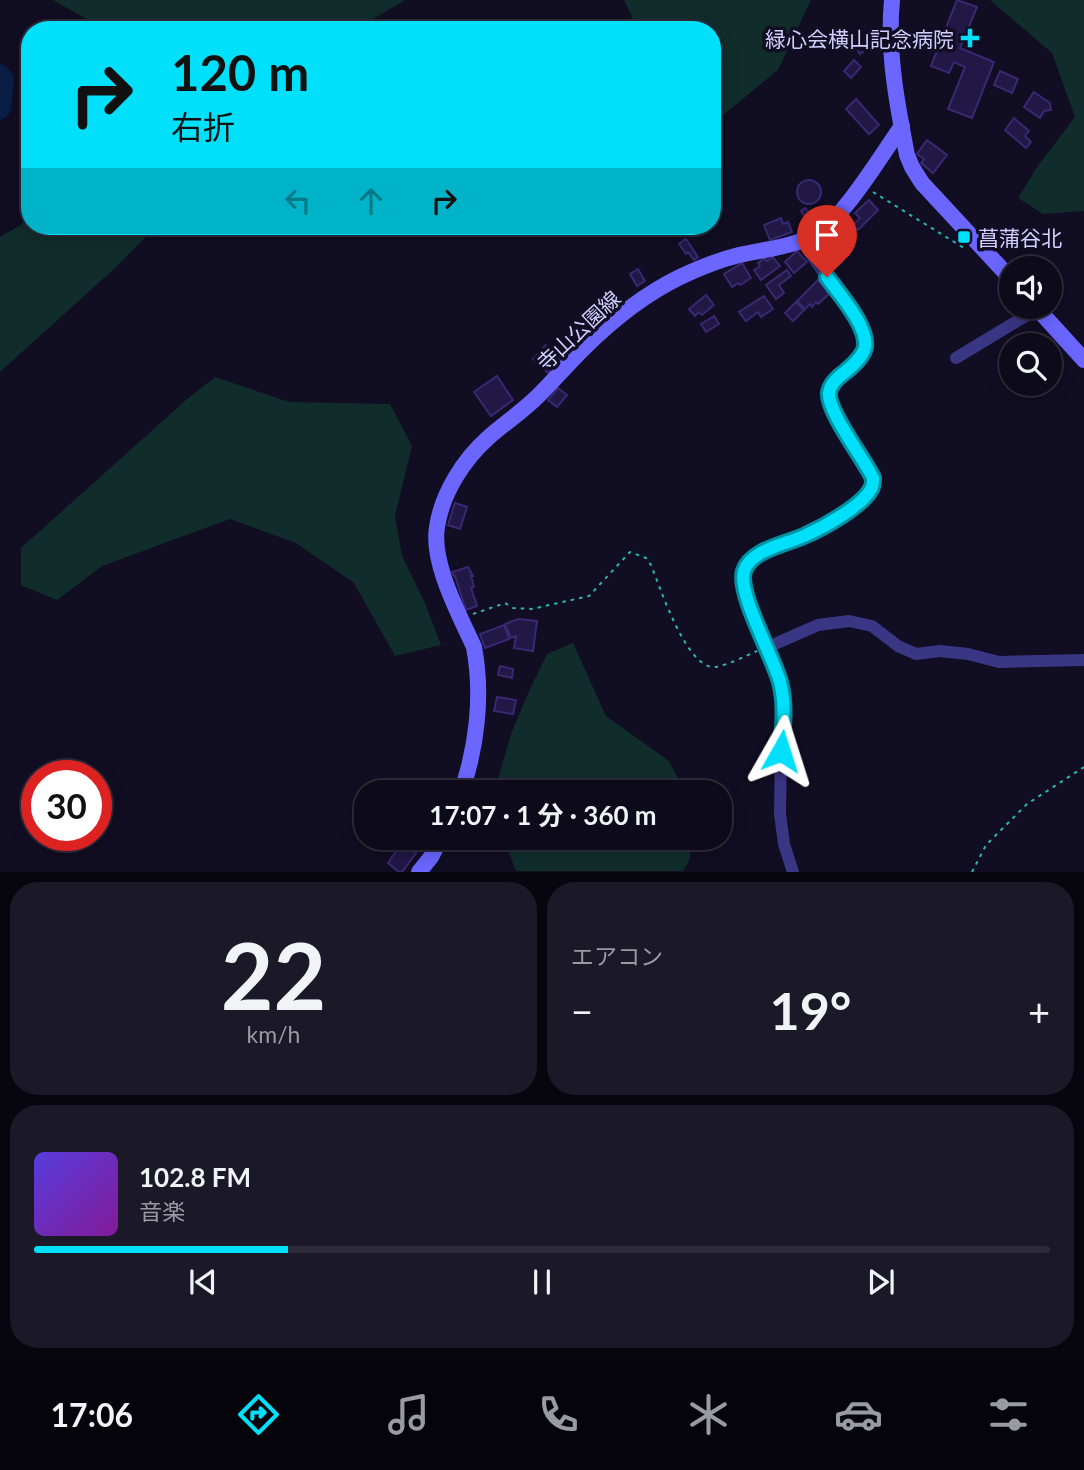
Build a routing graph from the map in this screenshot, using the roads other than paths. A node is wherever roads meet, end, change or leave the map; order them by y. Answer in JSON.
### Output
{"nodes":[{"id":1,"x":892,"y":0,"type":"edge"},
{"id":2,"x":901,"y":127,"type":"junction"},
{"id":3,"x":804,"y":240,"type":"junction"},
{"id":4,"x":999,"y":266,"type":"edge"},
{"id":5,"x":1018,"y":319,"type":"edge"},
{"id":6,"x":1046,"y":319,"type":"edge"},
{"id":7,"x":956,"y":358,"type":"dead end"},
{"id":8,"x":1084,"y":360,"type":"edge"},
{"id":9,"x":768,"y":647,"type":"junction"},
{"id":10,"x":1084,"y":660,"type":"edge"},
{"id":11,"x":465,"y":780,"type":"edge"},
{"id":12,"x":435,"y":850,"type":"edge"},
{"id":13,"x":419,"y":872,"type":"edge"},
{"id":14,"x":793,"y":872,"type":"edge"}],
"edges":[{"from":1,"to":2,"type":"main road"},
{"from":2,"to":3,"type":"main road","name":"寺山公園線"},
{"from":2,"to":4,"type":"main road"},
{"from":3,"to":9,"type":"street"},
{"from":3,"to":11,"type":"main road","name":"寺山公園線"},
{"from":5,"to":7,"type":"street"},
{"from":6,"to":8,"type":"main road"},
{"from":9,"to":10,"type":"street"},
{"from":9,"to":14,"type":"street"},
{"from":12,"to":13,"type":"main road"}]}
